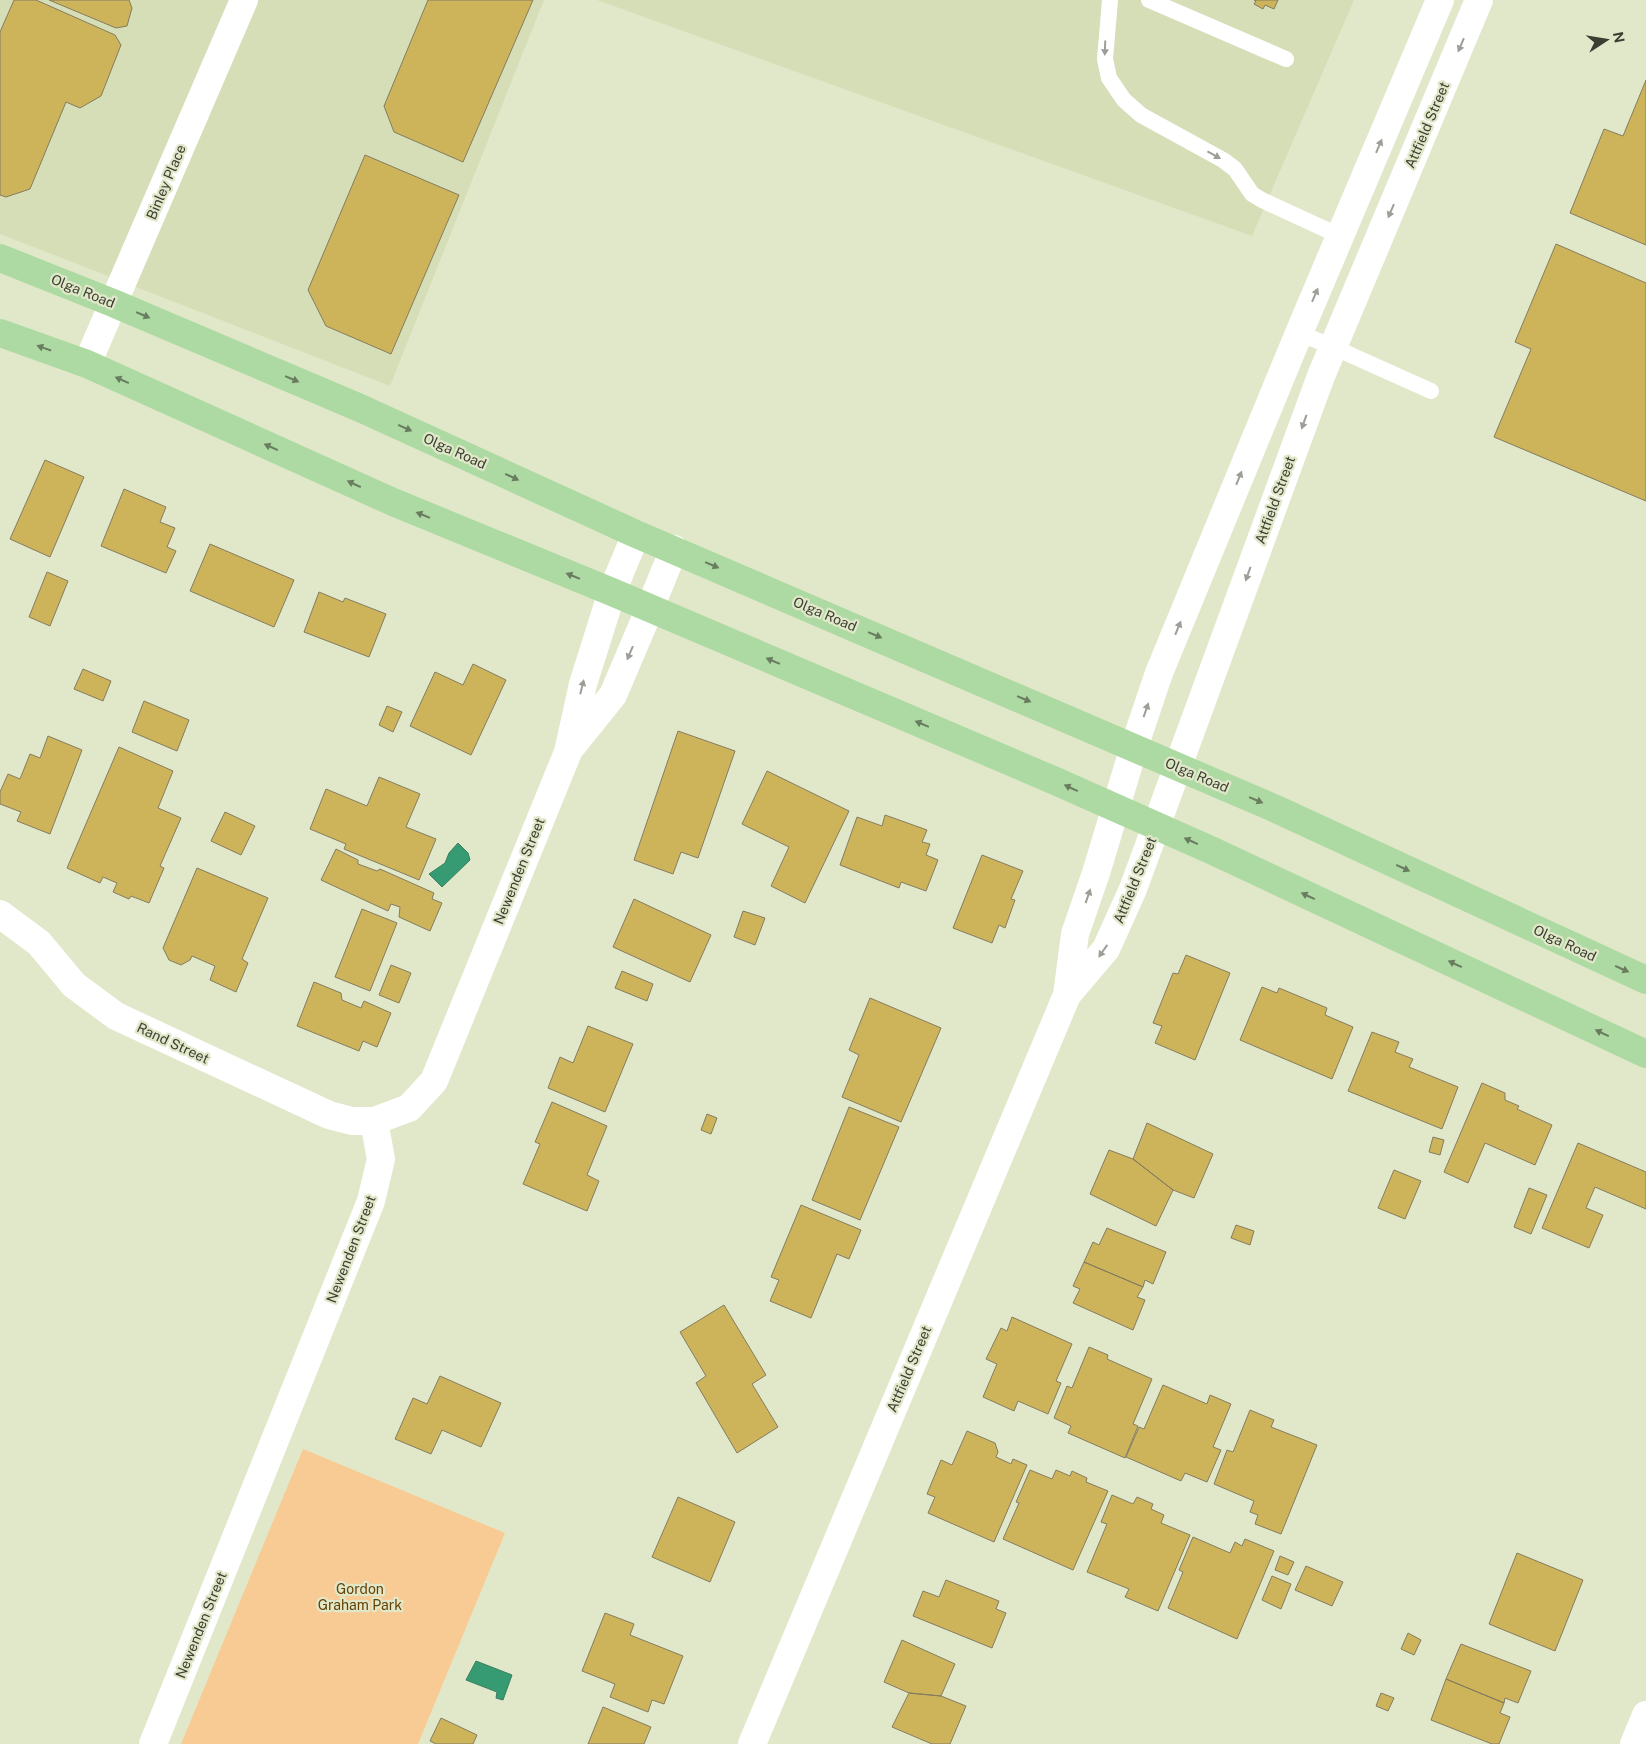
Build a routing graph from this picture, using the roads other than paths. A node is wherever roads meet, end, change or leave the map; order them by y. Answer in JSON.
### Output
{"nodes":[{"id":1,"x":244,"y":0,"type":"edge"},
{"id":2,"x":1110,"y":0,"type":"edge"},
{"id":3,"x":1149,"y":0,"type":"edge"},
{"id":4,"x":1440,"y":0,"type":"edge"},
{"id":5,"x":1480,"y":0,"type":"edge"},
{"id":6,"x":1286,"y":58,"type":"dead end"},
{"id":7,"x":1340,"y":236,"type":"junction"},
{"id":8,"x":0,"y":258,"type":"edge"},
{"id":9,"x":113,"y":303,"type":"junction"},
{"id":10,"x":0,"y":333,"type":"edge"},
{"id":11,"x":1299,"y":333,"type":"junction"},
{"id":12,"x":1333,"y":347,"type":"junction"},
{"id":13,"x":87,"y":364,"type":"junction"},
{"id":14,"x":1431,"y":391,"type":"dead end"},
{"id":15,"x":636,"y":534,"type":"junction"},
{"id":16,"x":674,"y":549,"type":"junction"},
{"id":17,"x":612,"y":592,"type":"junction"},
{"id":18,"x":650,"y":608,"type":"junction"},
{"id":19,"x":1134,"y":747,"type":"junction"},
{"id":20,"x":568,"y":752,"type":"junction"},
{"id":21,"x":1179,"y":767,"type":"junction"},
{"id":22,"x":1116,"y":808,"type":"junction"},
{"id":23,"x":1157,"y":826,"type":"junction"},
{"id":24,"x":0,"y":914,"type":"edge"},
{"id":25,"x":1646,"y":980,"type":"edge"},
{"id":26,"x":1066,"y":995,"type":"junction"},
{"id":27,"x":1646,"y":1054,"type":"edge"},
{"id":28,"x":374,"y":1121,"type":"junction"},
{"id":29,"x":1646,"y":1715,"type":"edge"},
{"id":30,"x":153,"y":1744,"type":"edge"},
{"id":31,"x":752,"y":1744,"type":"edge"},
{"id":32,"x":1634,"y":1744,"type":"edge"}],
"edges":[{"from":1,"to":9,"type":"street","name":"Binley Place"},
{"from":2,"to":7,"type":"lane","one_way":true},
{"from":3,"to":6,"type":"lane"},
{"from":7,"to":4,"type":"street","name":"Attfield Street","one_way":true},
{"from":5,"to":12,"type":"street","name":"Attfield Street","one_way":true},
{"from":11,"to":7,"type":"street","name":"Attfield Street","one_way":true},
{"from":8,"to":9,"type":"main road","name":"Olga Road"},
{"from":9,"to":13,"type":"street","name":"Binley Place"},
{"from":9,"to":15,"type":"main road","name":"Olga Road","one_way":true},
{"from":13,"to":10,"type":"main road","one_way":true},
{"from":11,"to":12,"type":"lane"},
{"from":19,"to":11,"type":"street","name":"Attfield Street","one_way":true},
{"from":12,"to":14,"type":"lane"},
{"from":12,"to":21,"type":"street","name":"Attfield Street","one_way":true},
{"from":17,"to":13,"type":"main road","one_way":true},
{"from":15,"to":16,"type":"main road","name":"Olga Road"},
{"from":15,"to":17,"type":"street","name":"Newenden Street"},
{"from":16,"to":18,"type":"street","name":"Newenden Street"},
{"from":16,"to":19,"type":"main road","name":"Olga Road","one_way":true},
{"from":17,"to":18,"type":"main road"},
{"from":20,"to":17,"type":"street","name":"Newenden Street","one_way":true},
{"from":18,"to":20,"type":"street","name":"Newenden Street","one_way":true},
{"from":22,"to":18,"type":"main road","one_way":true},
{"from":19,"to":21,"type":"main road","name":"Olga Road"},
{"from":19,"to":22,"type":"street","name":"Attfield Street"},
{"from":20,"to":28,"type":"street","name":"Newenden Street"},
{"from":21,"to":23,"type":"street","name":"Attfield Street"},
{"from":21,"to":25,"type":"main road","name":"Olga Road","one_way":true},
{"from":22,"to":23,"type":"main road"},
{"from":26,"to":22,"type":"street","name":"Attfield Street","one_way":true},
{"from":23,"to":26,"type":"street","name":"Attfield Street","one_way":true},
{"from":27,"to":23,"type":"main road","one_way":true},
{"from":24,"to":28,"type":"street","name":"Rand Street"},
{"from":26,"to":31,"type":"street","name":"Attfield Street"},
{"from":28,"to":30,"type":"street","name":"Newenden Street"},
{"from":29,"to":32,"type":"street"}]}
